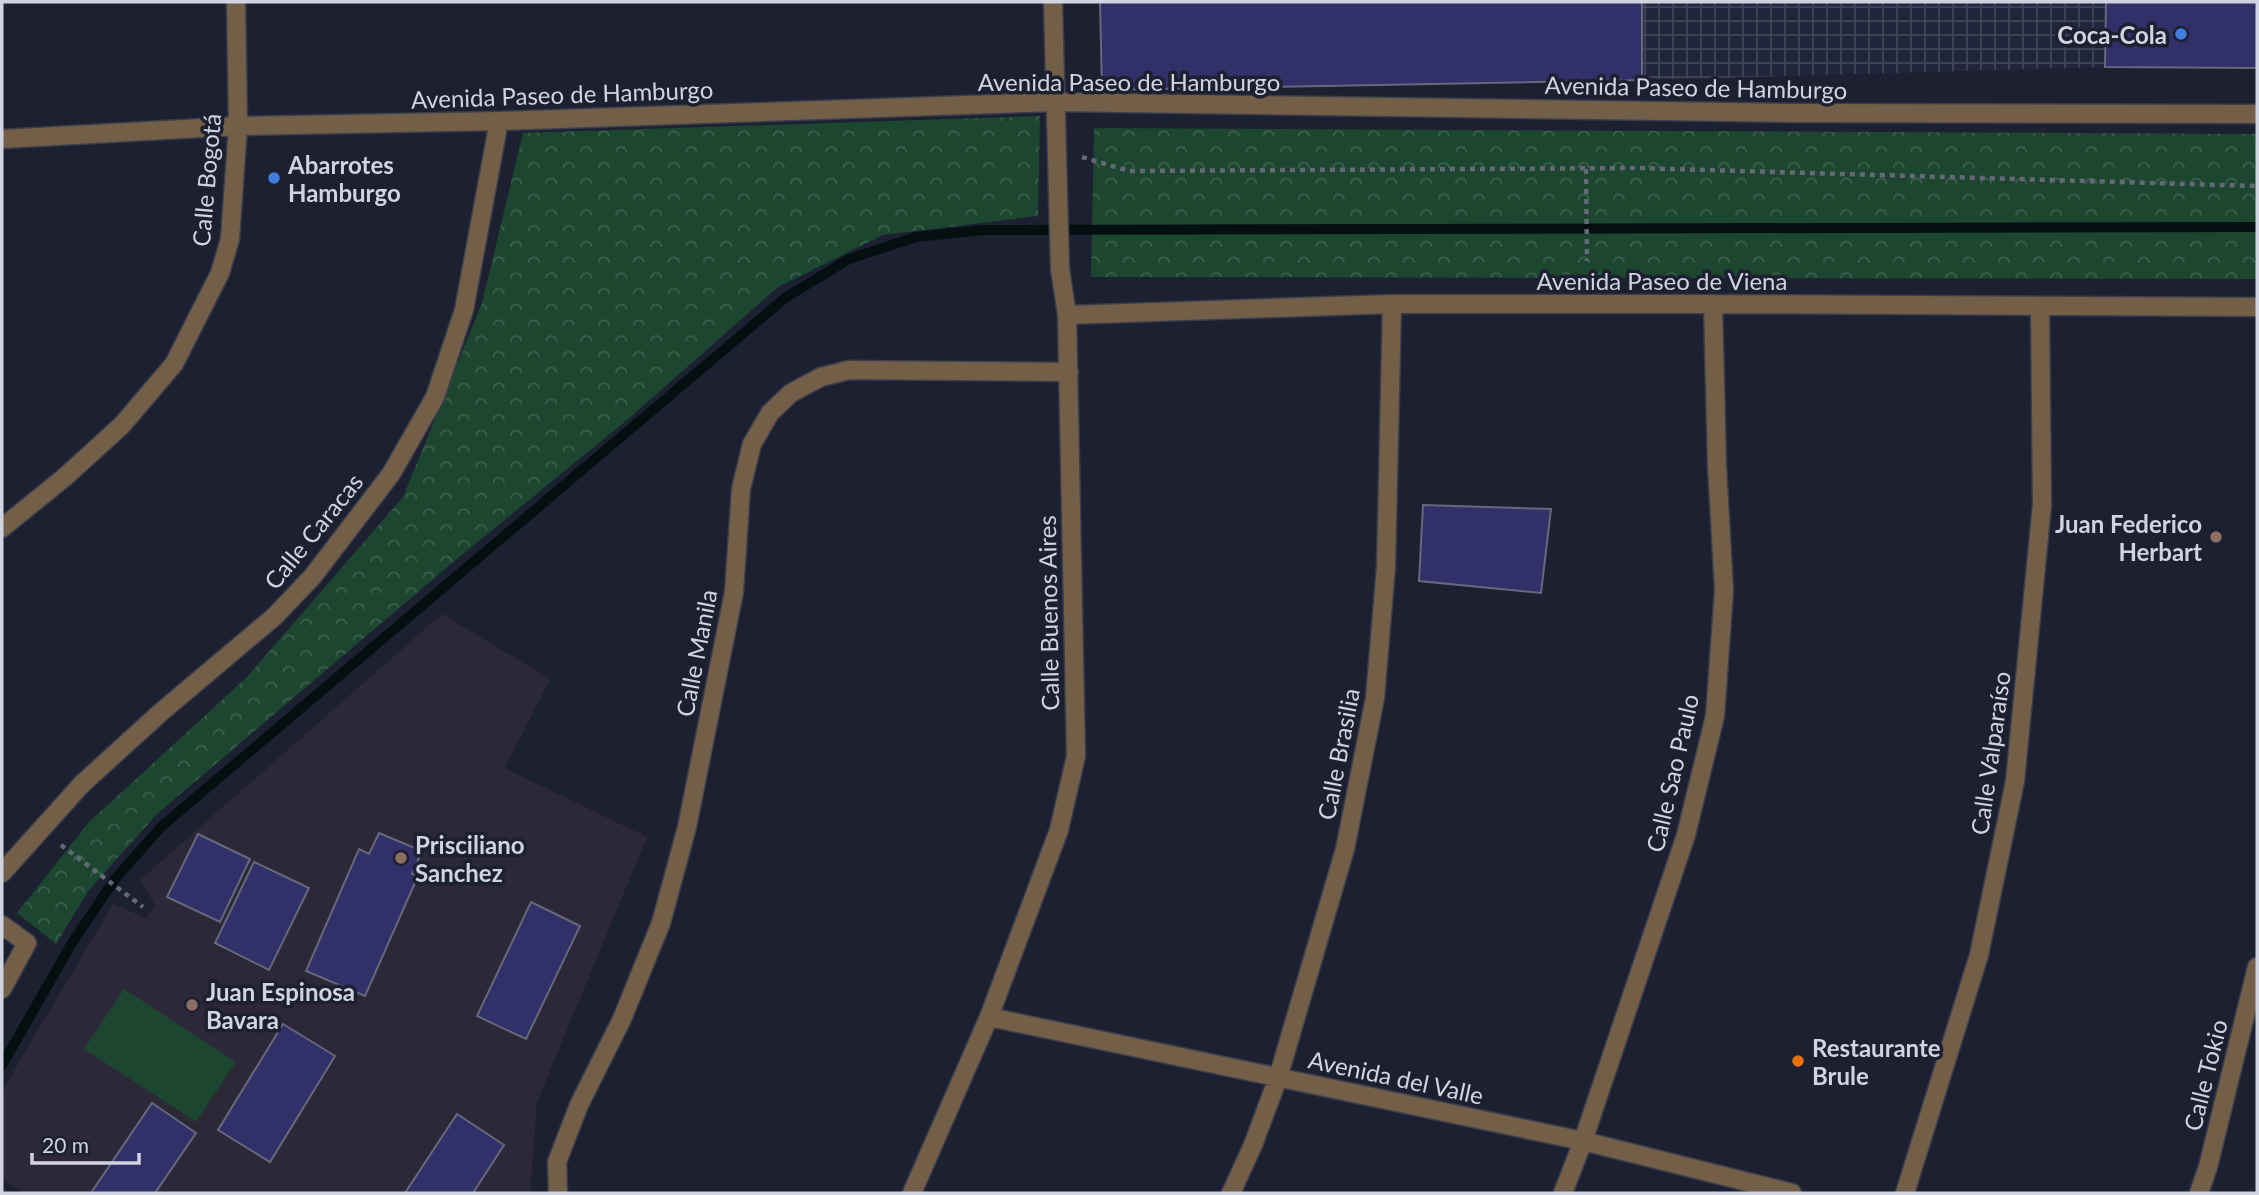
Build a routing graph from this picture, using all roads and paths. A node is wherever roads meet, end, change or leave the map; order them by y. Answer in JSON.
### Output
{"nodes":[{"id":1,"x":236,"y":2,"type":"edge"},
{"id":2,"x":1053,"y":2,"type":"edge"},
{"id":3,"x":1055,"y":102,"type":"junction"},
{"id":4,"x":2257,"y":114,"type":"edge"},
{"id":5,"x":499,"y":121,"type":"junction"},
{"id":6,"x":238,"y":126,"type":"junction"},
{"id":7,"x":2,"y":139,"type":"edge"},
{"id":8,"x":1057,"y":150,"type":"junction"},
{"id":9,"x":1586,"y":169,"type":"junction"},
{"id":10,"x":2257,"y":186,"type":"edge"},
{"id":11,"x":1587,"y":261,"type":"dead end"},
{"id":12,"x":1392,"y":304,"type":"junction"},
{"id":13,"x":1713,"y":304,"type":"junction"},
{"id":14,"x":2040,"y":306,"type":"junction"},
{"id":15,"x":2257,"y":307,"type":"edge"},
{"id":16,"x":1067,"y":315,"type":"junction"},
{"id":17,"x":1069,"y":372,"type":"junction"},
{"id":18,"x":2,"y":528,"type":"edge"},
{"id":19,"x":41,"y":830,"type":"junction"},
{"id":20,"x":2,"y":873,"type":"edge"},
{"id":21,"x":143,"y":906,"type":"dead end"},
{"id":22,"x":2,"y":925,"type":"edge"},
{"id":23,"x":2257,"y":967,"type":"edge"},
{"id":24,"x":2,"y":989,"type":"edge"},
{"id":25,"x":989,"y":1017,"type":"junction"},
{"id":26,"x":1278,"y":1078,"type":"junction"},
{"id":27,"x":1583,"y":1141,"type":"junction"},
{"id":28,"x":558,"y":1193,"type":"edge"},
{"id":29,"x":912,"y":1193,"type":"edge"},
{"id":30,"x":1231,"y":1193,"type":"edge"},
{"id":31,"x":1563,"y":1193,"type":"edge"},
{"id":32,"x":1792,"y":1193,"type":"edge"},
{"id":33,"x":1905,"y":1193,"type":"edge"},
{"id":34,"x":2199,"y":1193,"type":"edge"}],
"edges":[{"from":1,"to":6,"type":"street","name":"Calle Bogotá"},
{"from":2,"to":3,"type":"street","name":"Calle Buenos Aires"},
{"from":3,"to":4,"type":"street","name":"Avenida Paseo de Hamburgo"},
{"from":3,"to":5,"type":"street","name":"Avenida Paseo de Hamburgo"},
{"from":3,"to":8,"type":"street","name":"Calle Buenos Aires"},
{"from":5,"to":6,"type":"street","name":"Avenida Paseo de Hamburgo"},
{"from":5,"to":19,"type":"street","name":"Calle Caracas"},
{"from":6,"to":7,"type":"street","name":"Avenida Paseo de Hamburgo"},
{"from":6,"to":18,"type":"street","name":"Calle Bogotá"},
{"from":8,"to":9,"type":"path"},
{"from":8,"to":16,"type":"street","name":"Calle Buenos Aires"},
{"from":9,"to":10,"type":"path"},
{"from":9,"to":11,"type":"path"},
{"from":12,"to":13,"type":"street","name":"Avenida Paseo de Viena"},
{"from":12,"to":16,"type":"street","name":"Avenida Paseo de Viena"},
{"from":12,"to":26,"type":"street","name":"Calle Brasilia"},
{"from":13,"to":14,"type":"street","name":"Avenida Paseo de Viena"},
{"from":13,"to":27,"type":"street","name":"Calle Sao Paulo"},
{"from":14,"to":15,"type":"street","name":"Avenida Paseo de Viena"},
{"from":14,"to":33,"type":"street","name":"Calle Valparaíso"},
{"from":16,"to":17,"type":"street","name":"Calle Buenos Aires"},
{"from":17,"to":25,"type":"street","name":"Calle Buenos Aires"},
{"from":17,"to":28,"type":"street","name":"Calle Manila"},
{"from":19,"to":20,"type":"street","name":"Calle Caracas"},
{"from":19,"to":21,"type":"path"},
{"from":22,"to":24,"type":"street"},
{"from":23,"to":34,"type":"street","name":"Calle Tokio"},
{"from":25,"to":26,"type":"street","name":"Avenida del Valle"},
{"from":25,"to":29,"type":"street","name":"Calle Buenos Aires"},
{"from":26,"to":27,"type":"street","name":"Avenida del Valle"},
{"from":26,"to":30,"type":"street","name":"Calle Brasilia"},
{"from":27,"to":31,"type":"street","name":"Calle Sao Paulo"},
{"from":27,"to":32,"type":"street","name":"Avenida del Valle"}]}
